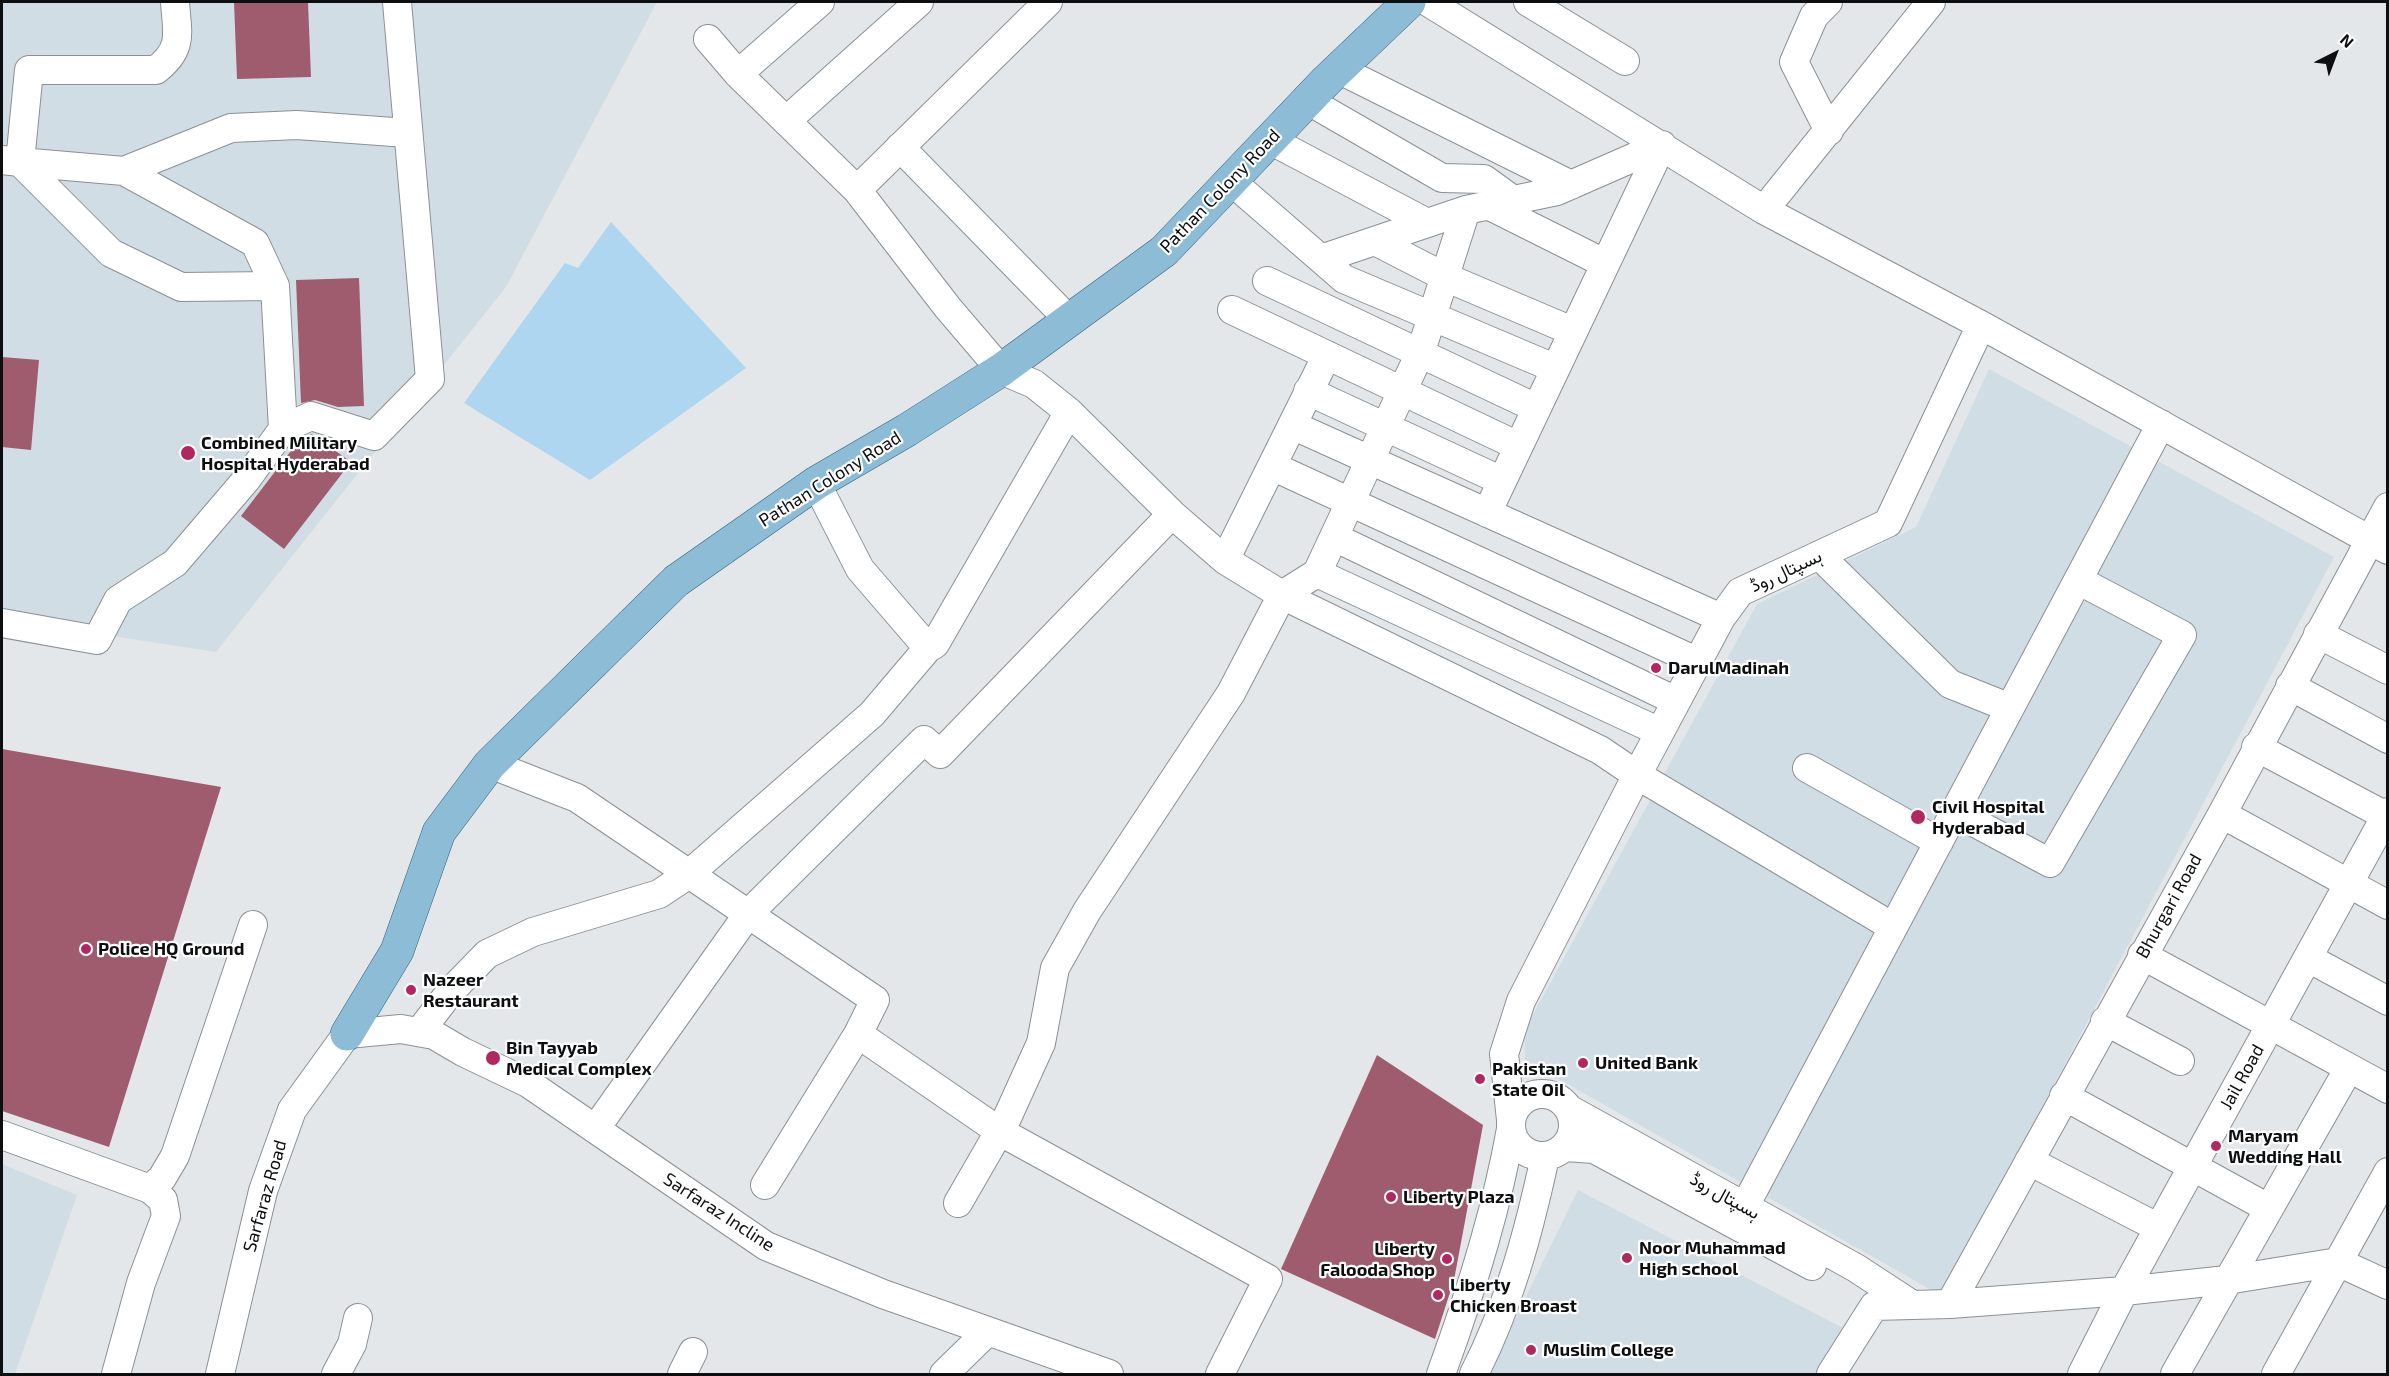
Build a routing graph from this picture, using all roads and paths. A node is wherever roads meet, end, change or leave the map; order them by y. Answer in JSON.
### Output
{"nodes":[{"id":1,"x":175,"y":2,"type":"edge"},
{"id":2,"x":397,"y":2,"type":"edge"},
{"id":3,"x":820,"y":2,"type":"edge"},
{"id":4,"x":919,"y":2,"type":"edge"},
{"id":5,"x":1048,"y":2,"type":"edge"},
{"id":6,"x":1409,"y":2,"type":"edge"},
{"id":7,"x":1428,"y":2,"type":"edge"},
{"id":8,"x":1528,"y":2,"type":"edge"},
{"id":9,"x":1828,"y":2,"type":"edge"},
{"id":10,"x":1931,"y":2,"type":"edge"},
{"id":11,"x":708,"y":39,"type":"dead end"},
{"id":12,"x":1625,"y":61,"type":"dead end"},
{"id":13,"x":1338,"y":69,"type":"junction"},
{"id":14,"x":738,"y":74,"type":"junction"},
{"id":15,"x":1307,"y":100,"type":"junction"},
{"id":16,"x":786,"y":121,"type":"junction"},
{"id":17,"x":1829,"y":131,"type":"junction"},
{"id":18,"x":407,"y":133,"type":"junction"},
{"id":19,"x":1270,"y":140,"type":"junction"},
{"id":20,"x":1662,"y":145,"type":"junction"},
{"id":21,"x":900,"y":147,"type":"junction"},
{"id":22,"x":11,"y":161,"type":"edge"},
{"id":23,"x":124,"y":171,"type":"junction"},
{"id":24,"x":1231,"y":181,"type":"junction"},
{"id":25,"x":1571,"y":186,"type":"junction"},
{"id":26,"x":857,"y":190,"type":"junction"},
{"id":27,"x":1489,"y":205,"type":"junction"},
{"id":28,"x":1764,"y":210,"type":"junction"},
{"id":29,"x":1427,"y":224,"type":"junction"},
{"id":30,"x":1375,"y":241,"type":"junction"},
{"id":31,"x":1321,"y":259,"type":"junction"},
{"id":32,"x":1604,"y":263,"type":"junction"},
{"id":33,"x":1445,"y":277,"type":"junction"},
{"id":34,"x":1267,"y":281,"type":"dead end"},
{"id":35,"x":275,"y":286,"type":"junction"},
{"id":36,"x":1232,"y":310,"type":"dead end"},
{"id":37,"x":1432,"y":316,"type":"junction"},
{"id":38,"x":1069,"y":320,"type":"junction"},
{"id":39,"x":1981,"y":325,"type":"junction"},
{"id":40,"x":1572,"y":331,"type":"junction"},
{"id":41,"x":1420,"y":354,"type":"junction"},
{"id":42,"x":1327,"y":355,"type":"junction"},
{"id":43,"x":1554,"y":368,"type":"junction"},
{"id":44,"x":1001,"y":370,"type":"junction"},
{"id":45,"x":1308,"y":391,"type":"junction"},
{"id":46,"x":1402,"y":391,"type":"junction"},
{"id":47,"x":1536,"y":408,"type":"junction"},
{"id":48,"x":1069,"y":412,"type":"junction"},
{"id":49,"x":2161,"y":424,"type":"junction"},
{"id":50,"x":1292,"y":425,"type":"junction"},
{"id":51,"x":1386,"y":427,"type":"junction"},
{"id":52,"x":283,"y":429,"type":"junction"},
{"id":53,"x":1518,"y":447,"type":"junction"},
{"id":54,"x":1370,"y":460,"type":"junction"},
{"id":55,"x":1272,"y":466,"type":"junction"},
{"id":56,"x":1502,"y":481,"type":"junction"},
{"id":57,"x":816,"y":483,"type":"junction"},
{"id":58,"x":1351,"y":502,"type":"junction"},
{"id":59,"x":2388,"y":507,"type":"edge"},
{"id":60,"x":1487,"y":513,"type":"junction"},
{"id":61,"x":1172,"y":514,"type":"junction"},
{"id":62,"x":1334,"y":537,"type":"junction"},
{"id":63,"x":2378,"y":545,"type":"edge"},
{"id":64,"x":1819,"y":555,"type":"junction"},
{"id":65,"x":1225,"y":560,"type":"junction"},
{"id":66,"x":1317,"y":573,"type":"junction"},
{"id":67,"x":2078,"y":580,"type":"junction"},
{"id":68,"x":1282,"y":595,"type":"junction"},
{"id":69,"x":1721,"y":618,"type":"junction"},
{"id":70,"x":2,"y":623,"type":"edge"},
{"id":71,"x":2318,"y":634,"type":"junction"},
{"id":72,"x":928,"y":648,"type":"junction"},
{"id":73,"x":1698,"y":662,"type":"junction"},
{"id":74,"x":2388,"y":670,"type":"edge"},
{"id":75,"x":2290,"y":686,"type":"junction"},
{"id":76,"x":1676,"y":701,"type":"junction"},
{"id":77,"x":2010,"y":708,"type":"junction"},
{"id":78,"x":1660,"y":732,"type":"junction"},
{"id":79,"x":2388,"y":740,"type":"edge"},
{"id":80,"x":2256,"y":747,"type":"junction"},
{"id":81,"x":490,"y":764,"type":"junction"},
{"id":82,"x":1807,"y":768,"type":"dead end"},
{"id":83,"x":1637,"y":775,"type":"junction"},
{"id":84,"x":1955,"y":812,"type":"junction"},
{"id":85,"x":2222,"y":814,"type":"junction"},
{"id":86,"x":2387,"y":815,"type":"edge"},
{"id":87,"x":1939,"y":842,"type":"junction"},
{"id":88,"x":689,"y":874,"type":"junction"},
{"id":89,"x":2349,"y":884,"type":"junction"},
{"id":90,"x":2388,"y":905,"type":"edge"},
{"id":91,"x":748,"y":914,"type":"junction"},
{"id":92,"x":253,"y":925,"type":"dead end"},
{"id":93,"x":1893,"y":927,"type":"junction"},
{"id":94,"x":2142,"y":955,"type":"junction"},
{"id":95,"x":2308,"y":958,"type":"junction"},
{"id":96,"x":2388,"y":1001,"type":"edge"},
{"id":97,"x":2105,"y":1021,"type":"junction"},
{"id":98,"x":2270,"y":1025,"type":"junction"},
{"id":99,"x":420,"y":1031,"type":"junction"},
{"id":100,"x":1510,"y":1032,"type":"junction"},
{"id":101,"x":347,"y":1034,"type":"junction"},
{"id":102,"x":858,"y":1034,"type":"junction"},
{"id":103,"x":2180,"y":1061,"type":"dead end"},
{"id":104,"x":2349,"y":1068,"type":"junction"},
{"id":105,"x":2388,"y":1089,"type":"edge"},
{"id":106,"x":1541,"y":1094,"type":"junction"},
{"id":107,"x":2064,"y":1096,"type":"junction"},
{"id":108,"x":1569,"y":1109,"type":"junction"},
{"id":109,"x":1511,"y":1124,"type":"junction"},
{"id":110,"x":596,"y":1128,"type":"junction"},
{"id":111,"x":999,"y":1131,"type":"junction"},
{"id":112,"x":2,"y":1135,"type":"edge"},
{"id":113,"x":1555,"y":1152,"type":"junction"},
{"id":114,"x":2029,"y":1161,"type":"junction"},
{"id":115,"x":2192,"y":1167,"type":"junction"},
{"id":116,"x":2388,"y":1172,"type":"edge"},
{"id":117,"x":765,"y":1185,"type":"dead end"},
{"id":118,"x":150,"y":1189,"type":"junction"},
{"id":119,"x":958,"y":1203,"type":"dead end"},
{"id":120,"x":1746,"y":1206,"type":"junction"},
{"id":121,"x":2268,"y":1208,"type":"junction"},
{"id":122,"x":2159,"y":1228,"type":"junction"},
{"id":123,"x":2338,"y":1262,"type":"junction"},
{"id":124,"x":2227,"y":1280,"type":"junction"},
{"id":125,"x":2388,"y":1285,"type":"edge"},
{"id":126,"x":2124,"y":1291,"type":"junction"},
{"id":127,"x":1911,"y":1304,"type":"junction"},
{"id":128,"x":1950,"y":1304,"type":"junction"},
{"id":129,"x":1874,"y":1306,"type":"junction"},
{"id":130,"x":358,"y":1318,"type":"dead end"},
{"id":131,"x":987,"y":1333,"type":"junction"},
{"id":132,"x":229,"y":1371,"type":"edge"},
{"id":133,"x":116,"y":1374,"type":"edge"},
{"id":134,"x":336,"y":1374,"type":"edge"},
{"id":135,"x":944,"y":1374,"type":"edge"},
{"id":136,"x":1109,"y":1374,"type":"edge"},
{"id":137,"x":1220,"y":1374,"type":"edge"},
{"id":138,"x":1441,"y":1374,"type":"edge"},
{"id":139,"x":1474,"y":1374,"type":"edge"},
{"id":140,"x":1831,"y":1374,"type":"edge"},
{"id":141,"x":2082,"y":1374,"type":"edge"},
{"id":142,"x":2175,"y":1374,"type":"edge"},
{"id":143,"x":2276,"y":1374,"type":"edge"}],
"edges":[{"from":1,"to":22,"type":"street"},
{"from":2,"to":18,"type":"street"},
{"from":3,"to":14,"type":"street"},
{"from":4,"to":16,"type":"street"},
{"from":5,"to":21,"type":"street"},
{"from":6,"to":13,"type":"main road","name":"Pathan Colony Road"},
{"from":7,"to":20,"type":"street"},
{"from":8,"to":12,"type":"street"},
{"from":9,"to":17,"type":"street"},
{"from":10,"to":17,"type":"street"},
{"from":11,"to":14,"type":"street"},
{"from":13,"to":15,"type":"main road","name":"Pathan Colony Road"},
{"from":13,"to":25,"type":"street"},
{"from":14,"to":16,"type":"street"},
{"from":15,"to":19,"type":"main road","name":"Pathan Colony Road"},
{"from":15,"to":27,"type":"street"},
{"from":16,"to":26,"type":"street"},
{"from":17,"to":28,"type":"street"},
{"from":18,"to":23,"type":"street"},
{"from":18,"to":52,"type":"street"},
{"from":19,"to":24,"type":"main road","name":"Pathan Colony Road"},
{"from":19,"to":29,"type":"street"},
{"from":20,"to":25,"type":"street"},
{"from":20,"to":28,"type":"street"},
{"from":20,"to":32,"type":"street"},
{"from":21,"to":26,"type":"street"},
{"from":21,"to":38,"type":"street"},
{"from":22,"to":23,"type":"street"},
{"from":22,"to":35,"type":"street"},
{"from":23,"to":35,"type":"street"},
{"from":24,"to":31,"type":"street"},
{"from":24,"to":38,"type":"main road","name":"Pathan Colony Road"},
{"from":25,"to":27,"type":"street"},
{"from":26,"to":44,"type":"street"},
{"from":27,"to":29,"type":"street"},
{"from":27,"to":32,"type":"street"},
{"from":27,"to":33,"type":"street"},
{"from":28,"to":39,"type":"street"},
{"from":29,"to":30,"type":"street"},
{"from":30,"to":31,"type":"street"},
{"from":30,"to":33,"type":"street"},
{"from":31,"to":37,"type":"street"},
{"from":32,"to":40,"type":"street"},
{"from":33,"to":37,"type":"street"},
{"from":33,"to":40,"type":"street"},
{"from":34,"to":41,"type":"street"},
{"from":35,"to":52,"type":"street"},
{"from":36,"to":42,"type":"street"},
{"from":37,"to":41,"type":"street"},
{"from":37,"to":43,"type":"street"},
{"from":38,"to":44,"type":"main road","name":"Pathan Colony Road"},
{"from":39,"to":49,"type":"street"},
{"from":39,"to":64,"type":"street","name":"ہسپتال روڈ"},
{"from":40,"to":43,"type":"street"},
{"from":41,"to":46,"type":"street"},
{"from":41,"to":47,"type":"street"},
{"from":42,"to":45,"type":"street"},
{"from":42,"to":46,"type":"street"},
{"from":43,"to":47,"type":"street"},
{"from":44,"to":48,"type":"street"},
{"from":44,"to":57,"type":"main road","name":"Pathan Colony Road"},
{"from":45,"to":50,"type":"street"},
{"from":45,"to":51,"type":"street"},
{"from":46,"to":51,"type":"street"},
{"from":46,"to":53,"type":"street"},
{"from":47,"to":53,"type":"street"},
{"from":48,"to":61,"type":"street"},
{"from":48,"to":72,"type":"street"},
{"from":49,"to":63,"type":"street"},
{"from":49,"to":67,"type":"street"},
{"from":50,"to":54,"type":"street"},
{"from":50,"to":55,"type":"street"},
{"from":51,"to":54,"type":"street"},
{"from":51,"to":56,"type":"street"},
{"from":52,"to":70,"type":"street"},
{"from":53,"to":56,"type":"street"},
{"from":54,"to":58,"type":"street"},
{"from":54,"to":60,"type":"street"},
{"from":55,"to":58,"type":"street"},
{"from":55,"to":65,"type":"street"},
{"from":56,"to":60,"type":"street"},
{"from":57,"to":72,"type":"street"},
{"from":57,"to":81,"type":"main road","name":"Pathan Colony Road"},
{"from":58,"to":62,"type":"street"},
{"from":58,"to":73,"type":"street"},
{"from":59,"to":63,"type":"street","name":"Bhurgari Road"},
{"from":60,"to":69,"type":"street"},
{"from":61,"to":65,"type":"street"},
{"from":61,"to":91,"type":"street"},
{"from":62,"to":66,"type":"street"},
{"from":62,"to":76,"type":"street"},
{"from":63,"to":71,"type":"street","name":"Bhurgari Road"},
{"from":64,"to":69,"type":"street","name":"ہسپتال روڈ"},
{"from":64,"to":77,"type":"street"},
{"from":65,"to":68,"type":"street"},
{"from":66,"to":68,"type":"street"},
{"from":66,"to":78,"type":"street"},
{"from":67,"to":77,"type":"street"},
{"from":67,"to":84,"type":"street"},
{"from":68,"to":83,"type":"street"},
{"from":68,"to":111,"type":"street"},
{"from":69,"to":73,"type":"street","name":"ہسپتال روڈ"},
{"from":71,"to":74,"type":"street"},
{"from":71,"to":75,"type":"street","name":"Bhurgari Road"},
{"from":72,"to":88,"type":"street"},
{"from":73,"to":76,"type":"street","name":"ہسپتال روڈ"},
{"from":75,"to":79,"type":"street"},
{"from":75,"to":80,"type":"street","name":"Bhurgari Road"},
{"from":76,"to":78,"type":"street","name":"ہسپتال روڈ"},
{"from":77,"to":84,"type":"street"},
{"from":78,"to":83,"type":"street","name":"ہسپتال روڈ"},
{"from":80,"to":85,"type":"street","name":"Bhurgari Road"},
{"from":80,"to":86,"type":"street"},
{"from":81,"to":88,"type":"street"},
{"from":81,"to":101,"type":"main road","name":"Pathan Colony Road"},
{"from":82,"to":87,"type":"street"},
{"from":83,"to":93,"type":"street"},
{"from":83,"to":100,"type":"street","name":"ہسپتال روڈ"},
{"from":84,"to":87,"type":"street"},
{"from":85,"to":89,"type":"street"},
{"from":85,"to":94,"type":"street","name":"Bhurgari Road"},
{"from":86,"to":89,"type":"street","name":"Jail Road"},
{"from":87,"to":93,"type":"street"},
{"from":88,"to":91,"type":"street"},
{"from":88,"to":99,"type":"street"},
{"from":89,"to":90,"type":"street"},
{"from":89,"to":95,"type":"street","name":"Jail Road"},
{"from":91,"to":102,"type":"street"},
{"from":91,"to":110,"type":"street"},
{"from":92,"to":118,"type":"street"},
{"from":93,"to":120,"type":"street"},
{"from":94,"to":97,"type":"street","name":"Bhurgari Road"},
{"from":94,"to":98,"type":"street"},
{"from":95,"to":96,"type":"street"},
{"from":95,"to":98,"type":"street","name":"Jail Road"},
{"from":97,"to":103,"type":"street"},
{"from":97,"to":107,"type":"street","name":"Bhurgari Road"},
{"from":98,"to":104,"type":"street"},
{"from":98,"to":115,"type":"street","name":"Jail Road"},
{"from":99,"to":101,"type":"street","name":"Sarfaraz Incline"},
{"from":99,"to":110,"type":"street","name":"Sarfaraz Incline"},
{"from":100,"to":106,"type":"street","name":"ہسپتال روڈ"},
{"from":100,"to":109,"type":"street","name":"ہسپتال روڈ"},
{"from":101,"to":132,"type":"street","name":"Sarfaraz Road"},
{"from":102,"to":111,"type":"street"},
{"from":102,"to":117,"type":"street"},
{"from":104,"to":105,"type":"street"},
{"from":104,"to":121,"type":"street"},
{"from":106,"to":108,"type":"street"},
{"from":106,"to":109,"type":"street"},
{"from":107,"to":114,"type":"street","name":"Bhurgari Road"},
{"from":107,"to":115,"type":"street"},
{"from":108,"to":113,"type":"street"},
{"from":108,"to":120,"type":"street","name":"ہسپتال روڈ"},
{"from":109,"to":113,"type":"street"},
{"from":109,"to":138,"type":"street"},
{"from":110,"to":131,"type":"street","name":"Sarfaraz Incline"},
{"from":111,"to":119,"type":"street"},
{"from":111,"to":137,"type":"street"},
{"from":112,"to":118,"type":"street"},
{"from":113,"to":129,"type":"street","name":"ہسپتال روڈ"},
{"from":113,"to":139,"type":"street"},
{"from":114,"to":122,"type":"street"},
{"from":114,"to":128,"type":"street","name":"Bhurgari Road"},
{"from":115,"to":121,"type":"street"},
{"from":115,"to":122,"type":"street","name":"Jail Road"},
{"from":116,"to":123,"type":"street"},
{"from":118,"to":133,"type":"street"},
{"from":120,"to":127,"type":"street","name":"ہسپتال روڈ"},
{"from":121,"to":124,"type":"street"},
{"from":122,"to":126,"type":"street","name":"Jail Road"},
{"from":123,"to":124,"type":"street"},
{"from":123,"to":125,"type":"street"},
{"from":123,"to":143,"type":"street"},
{"from":124,"to":126,"type":"street"},
{"from":124,"to":142,"type":"street"},
{"from":126,"to":128,"type":"street"},
{"from":126,"to":141,"type":"street","name":"Jail Road"},
{"from":127,"to":128,"type":"street"},
{"from":127,"to":129,"type":"street"},
{"from":129,"to":140,"type":"street"},
{"from":130,"to":134,"type":"street"},
{"from":131,"to":135,"type":"street"},
{"from":131,"to":136,"type":"street","name":"Sarfaraz Incline"}]}
